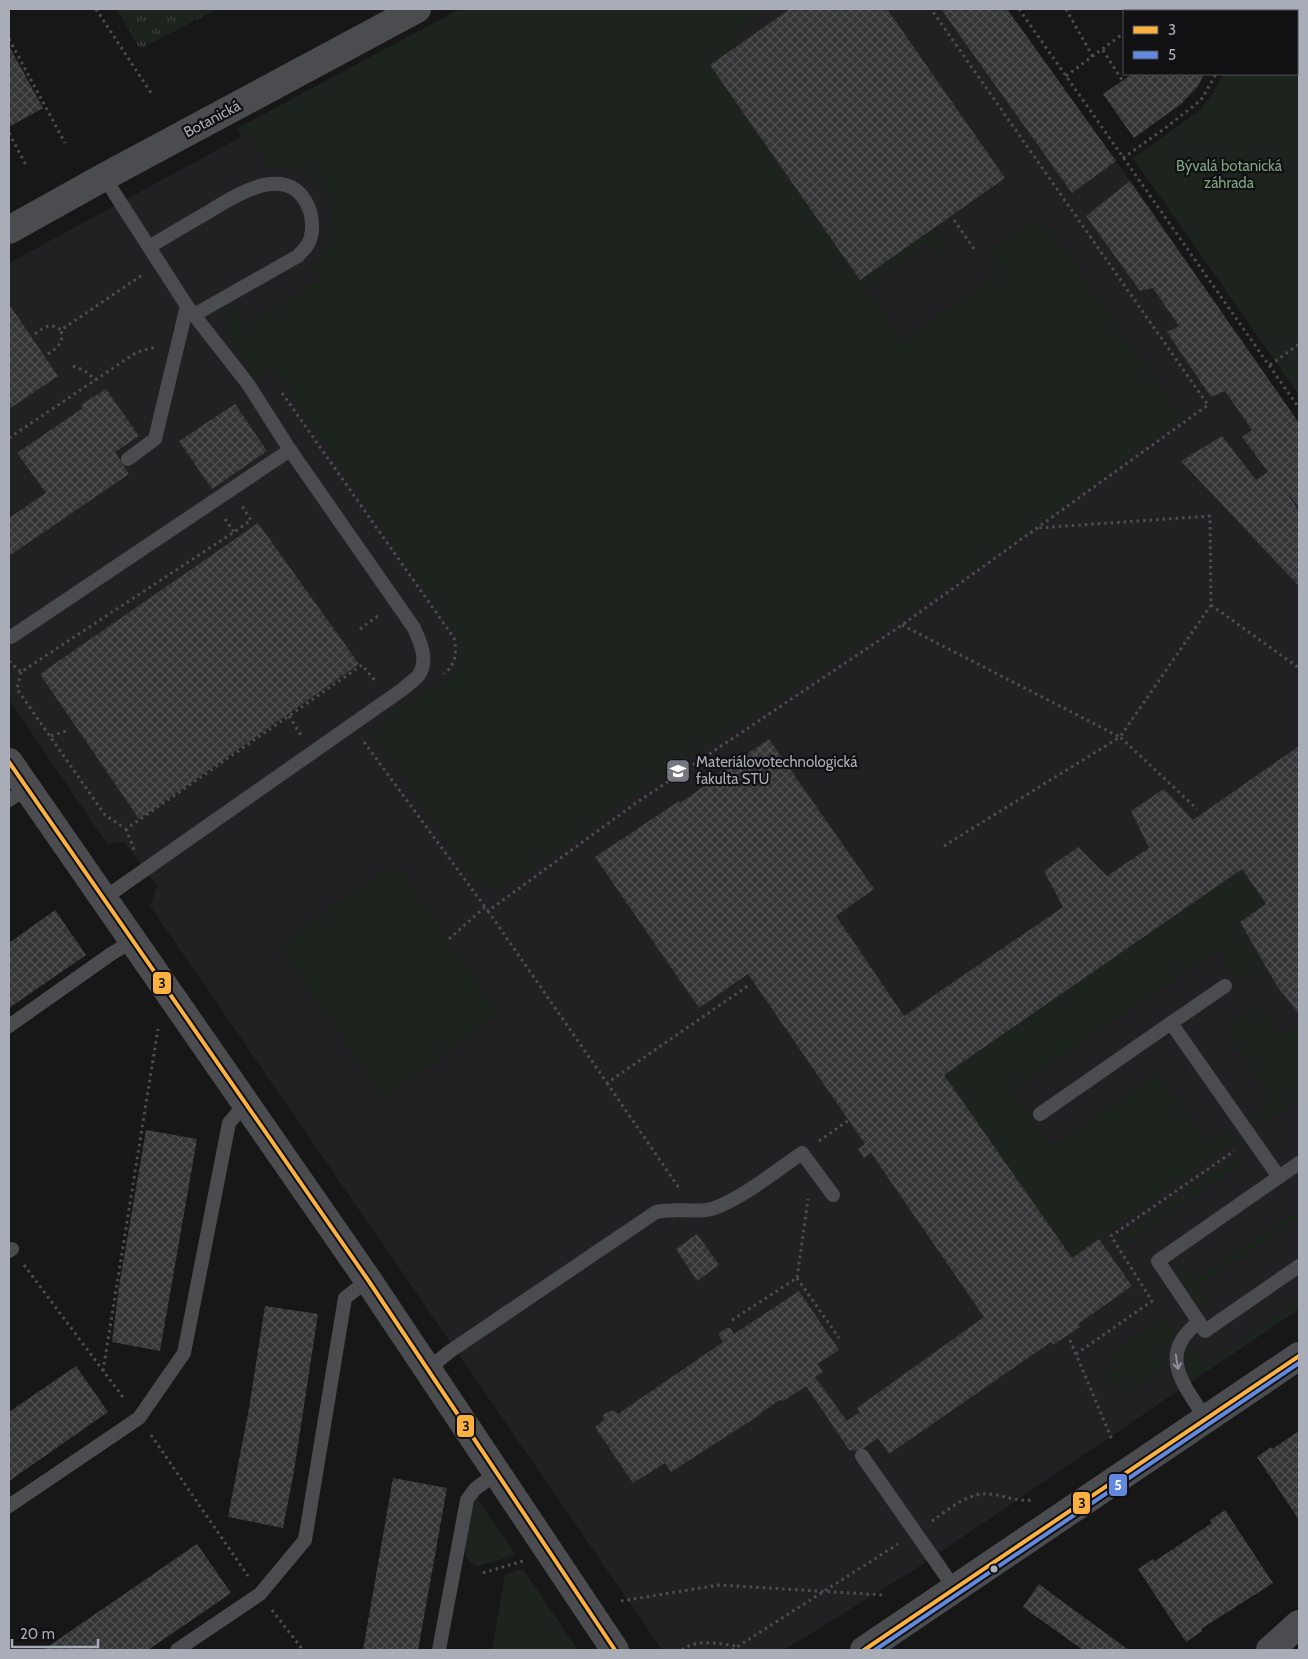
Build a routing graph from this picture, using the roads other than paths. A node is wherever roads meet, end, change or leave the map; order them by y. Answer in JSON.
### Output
{"nodes":[{"id":1,"x":416,"y":9,"type":"edge"},
{"id":2,"x":104,"y":177,"type":"junction"},
{"id":3,"x":9,"y":230,"type":"edge"},
{"id":4,"x":149,"y":247,"type":"junction"},
{"id":5,"x":190,"y":310,"type":"junction"},
{"id":6,"x":290,"y":450,"type":"junction"},
{"id":7,"x":128,"y":459,"type":"dead end"},
{"id":8,"x":11,"y":637,"type":"dead end"},
{"id":9,"x":9,"y":762,"type":"edge"},
{"id":10,"x":18,"y":794,"type":"edge"},
{"id":11,"x":103,"y":899,"type":"junction"},
{"id":12,"x":133,"y":941,"type":"junction"},
{"id":13,"x":1225,"y":986,"type":"dead end"},
{"id":14,"x":1171,"y":1023,"type":"junction"},
{"id":15,"x":9,"y":1026,"type":"edge"},
{"id":16,"x":245,"y":1104,"type":"junction"},
{"id":17,"x":1040,"y":1114,"type":"dead end"},
{"id":18,"x":1299,"y":1163,"type":"edge"},
{"id":19,"x":1279,"y":1177,"type":"junction"},
{"id":20,"x":832,"y":1195,"type":"dead end"},
{"id":21,"x":1299,"y":1266,"type":"edge"},
{"id":22,"x":368,"y":1280,"type":"junction"},
{"id":23,"x":1199,"y":1322,"type":"junction"},
{"id":24,"x":1299,"y":1356,"type":"edge"},
{"id":25,"x":428,"y":1370,"type":"junction"},
{"id":26,"x":1206,"y":1419,"type":"junction"},
{"id":27,"x":862,"y":1456,"type":"dead end"},
{"id":28,"x":496,"y":1474,"type":"junction"},
{"id":29,"x":9,"y":1506,"type":"edge"},
{"id":30,"x":955,"y":1589,"type":"junction"},
{"id":31,"x":1299,"y":1624,"type":"edge"},
{"id":32,"x":177,"y":1650,"type":"edge"},
{"id":33,"x":439,"y":1650,"type":"edge"},
{"id":34,"x":615,"y":1650,"type":"edge"},
{"id":35,"x":864,"y":1650,"type":"edge"},
{"id":36,"x":1270,"y":1650,"type":"edge"}],
"edges":[{"from":1,"to":2,"type":"street","name":"Botanická"},
{"from":2,"to":3,"type":"street","name":"Botanická"},
{"from":2,"to":4,"type":"lane"},
{"from":4,"to":5,"type":"lane"},
{"from":4,"to":5,"type":"lane"},
{"from":5,"to":6,"type":"lane"},
{"from":5,"to":7,"type":"lane"},
{"from":6,"to":8,"type":"lane"},
{"from":6,"to":11,"type":"lane"},
{"from":9,"to":10,"type":"street"},
{"from":10,"to":11,"type":"street"},
{"from":11,"to":12,"type":"street"},
{"from":12,"to":15,"type":"lane"},
{"from":12,"to":16,"type":"street"},
{"from":13,"to":14,"type":"lane"},
{"from":14,"to":17,"type":"lane"},
{"from":14,"to":19,"type":"lane"},
{"from":16,"to":22,"type":"street"},
{"from":16,"to":29,"type":"lane"},
{"from":18,"to":19,"type":"lane"},
{"from":19,"to":23,"type":"lane"},
{"from":20,"to":25,"type":"lane"},
{"from":21,"to":23,"type":"lane"},
{"from":22,"to":25,"type":"street"},
{"from":22,"to":32,"type":"lane"},
{"from":23,"to":26,"type":"lane","one_way":true},
{"from":24,"to":26,"type":"street"},
{"from":25,"to":28,"type":"street"},
{"from":26,"to":30,"type":"street"},
{"from":27,"to":30,"type":"lane"},
{"from":28,"to":33,"type":"lane"},
{"from":28,"to":34,"type":"street"},
{"from":30,"to":35,"type":"street"},
{"from":31,"to":36,"type":"street"}]}
